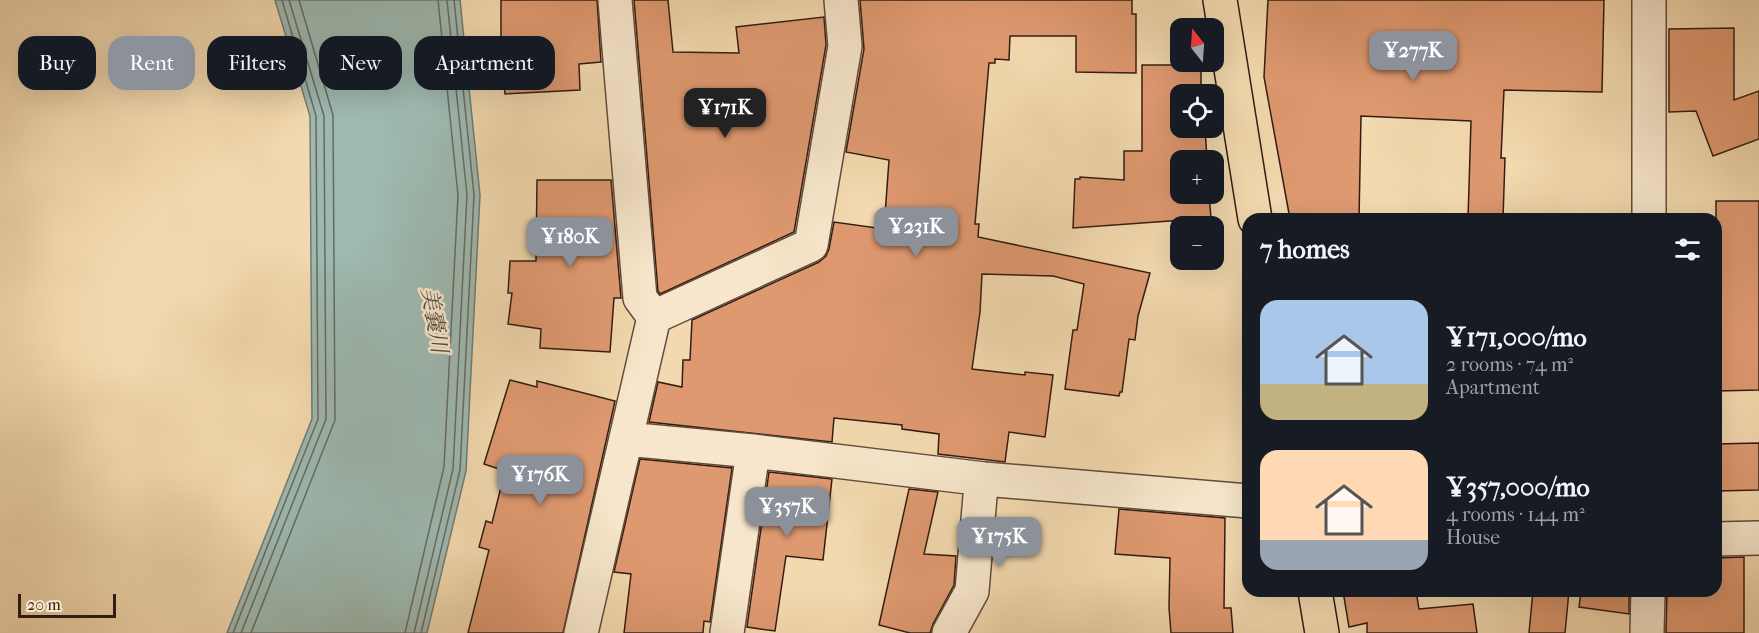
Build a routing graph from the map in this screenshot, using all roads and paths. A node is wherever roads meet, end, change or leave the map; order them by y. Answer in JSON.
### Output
{"nodes":[{"id":1,"x":615,"y":0,"type":"edge"},
{"id":2,"x":841,"y":0,"type":"edge"},
{"id":3,"x":1220,"y":0,"type":"edge"},
{"id":4,"x":1649,"y":0,"type":"edge"},
{"id":5,"x":1254,"y":213,"type":"edge"},
{"id":6,"x":1648,"y":213,"type":"edge"},
{"id":7,"x":654,"y":317,"type":"junction"},
{"id":8,"x":626,"y":438,"type":"junction"},
{"id":9,"x":753,"y":451,"type":"junction"},
{"id":10,"x":984,"y":479,"type":"junction"},
{"id":11,"x":1242,"y":500,"type":"edge"},
{"id":12,"x":1759,"y":538,"type":"edge"},
{"id":13,"x":1722,"y":539,"type":"edge"},
{"id":14,"x":1316,"y":597,"type":"edge"},
{"id":15,"x":1648,"y":597,"type":"edge"},
{"id":16,"x":581,"y":633,"type":"edge"},
{"id":17,"x":726,"y":633,"type":"edge"},
{"id":18,"x":949,"y":633,"type":"edge"},
{"id":19,"x":1322,"y":633,"type":"edge"},
{"id":20,"x":1647,"y":633,"type":"edge"}],
"edges":[{"from":1,"to":7,"type":"street"},
{"from":2,"to":7,"type":"street"},
{"from":3,"to":5,"type":"main road"},
{"from":4,"to":6,"type":"street"},
{"from":7,"to":8,"type":"street"},
{"from":8,"to":9,"type":"street"},
{"from":8,"to":16,"type":"street"},
{"from":9,"to":10,"type":"street"},
{"from":9,"to":17,"type":"street"},
{"from":10,"to":11,"type":"street"},
{"from":10,"to":18,"type":"street"},
{"from":12,"to":13,"type":"street"},
{"from":14,"to":19,"type":"main road"},
{"from":15,"to":20,"type":"street"}]}
